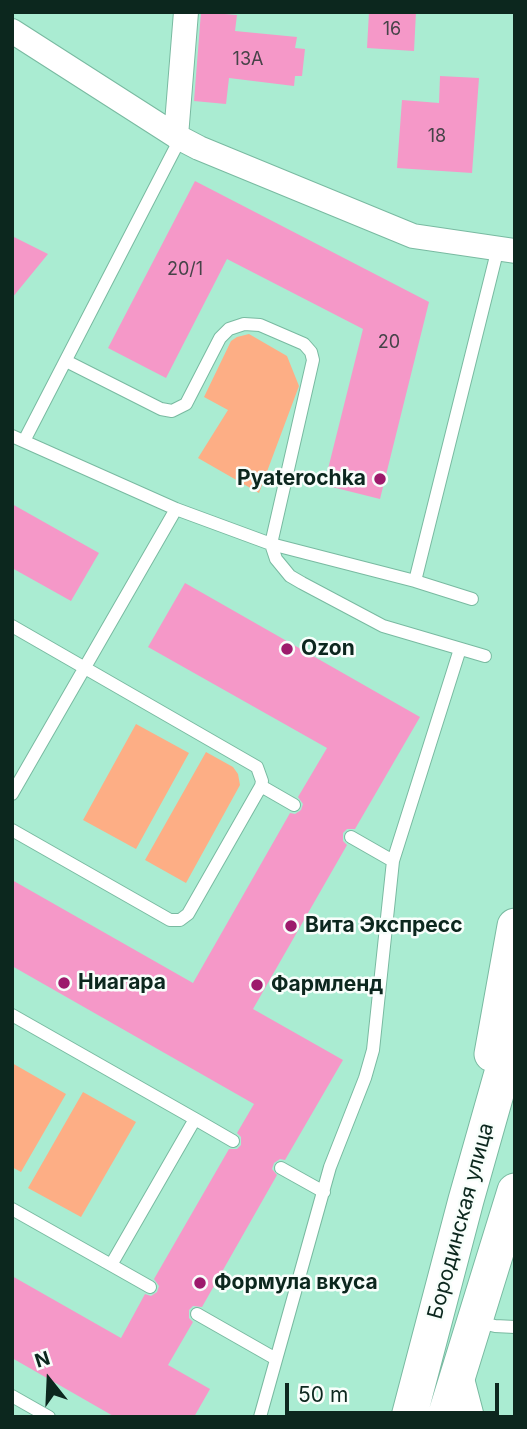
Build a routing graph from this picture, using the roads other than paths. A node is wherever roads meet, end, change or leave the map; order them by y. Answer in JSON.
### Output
{"nodes":[{"id":1,"x":186,"y":12,"type":"edge"},
{"id":2,"x":12,"y":31,"type":"edge"},
{"id":3,"x":178,"y":137,"type":"junction"},
{"id":4,"x":506,"y":250,"type":"edge"},
{"id":5,"x":66,"y":360,"type":"junction"},
{"id":6,"x":18,"y":438,"type":"edge"},
{"id":7,"x":176,"y":509,"type":"junction"},
{"id":8,"x":271,"y":544,"type":"junction"},
{"id":9,"x":415,"y":581,"type":"junction"},
{"id":10,"x":472,"y":599,"type":"dead end"},
{"id":11,"x":12,"y":626,"type":"edge"},
{"id":12,"x":460,"y":649,"type":"junction"},
{"id":13,"x":485,"y":656,"type":"dead end"},
{"id":14,"x":84,"y":669,"type":"junction"},
{"id":15,"x":261,"y":786,"type":"junction"},
{"id":16,"x":12,"y":794,"type":"edge"},
{"id":17,"x":294,"y":805,"type":"dead end"},
{"id":18,"x":12,"y":830,"type":"edge"},
{"id":19,"x":351,"y":837,"type":"dead end"},
{"id":20,"x":393,"y":861,"type":"junction"},
{"id":21,"x":515,"y":926,"type":"edge"},
{"id":22,"x":12,"y":1015,"type":"edge"},
{"id":23,"x":515,"y":1027,"type":"edge"},
{"id":24,"x":195,"y":1119,"type":"junction"},
{"id":25,"x":233,"y":1141,"type":"dead end"},
{"id":26,"x":281,"y":1168,"type":"dead end"},
{"id":27,"x":515,"y":1191,"type":"edge"},
{"id":28,"x":324,"y":1192,"type":"junction"},
{"id":29,"x":466,"y":1200,"type":"junction"},
{"id":30,"x":12,"y":1209,"type":"edge"},
{"id":31,"x":111,"y":1265,"type":"junction"},
{"id":32,"x":150,"y":1287,"type":"dead end"},
{"id":33,"x":197,"y":1314,"type":"dead end"},
{"id":34,"x":474,"y":1322,"type":"junction"},
{"id":35,"x":515,"y":1327,"type":"edge"},
{"id":36,"x":276,"y":1359,"type":"junction"},
{"id":37,"x":460,"y":1370,"type":"junction"},
{"id":38,"x":12,"y":1396,"type":"edge"},
{"id":39,"x":49,"y":1417,"type":"edge"},
{"id":40,"x":260,"y":1417,"type":"edge"},
{"id":41,"x":410,"y":1417,"type":"edge"},
{"id":42,"x":445,"y":1417,"type":"edge"},
{"id":43,"x":472,"y":1417,"type":"edge"}],
"edges":[{"from":1,"to":3,"type":"street"},
{"from":2,"to":3,"type":"street"},
{"from":3,"to":4,"type":"street"},
{"from":3,"to":5,"type":"lane"},
{"from":4,"to":9,"type":"lane"},
{"from":5,"to":6,"type":"lane"},
{"from":5,"to":8,"type":"lane"},
{"from":6,"to":7,"type":"lane"},
{"from":7,"to":8,"type":"lane"},
{"from":7,"to":14,"type":"lane"},
{"from":8,"to":9,"type":"lane"},
{"from":8,"to":12,"type":"lane"},
{"from":9,"to":10,"type":"lane"},
{"from":11,"to":14,"type":"lane"},
{"from":12,"to":13,"type":"lane"},
{"from":12,"to":20,"type":"lane"},
{"from":14,"to":15,"type":"lane"},
{"from":14,"to":16,"type":"lane"},
{"from":15,"to":17,"type":"lane"},
{"from":15,"to":18,"type":"lane"},
{"from":19,"to":20,"type":"lane"},
{"from":20,"to":28,"type":"lane"},
{"from":21,"to":29,"type":"street"},
{"from":22,"to":24,"type":"lane"},
{"from":23,"to":29,"type":"street","name":"Бородинская улица"},
{"from":24,"to":25,"type":"lane"},
{"from":24,"to":31,"type":"lane"},
{"from":26,"to":28,"type":"lane"},
{"from":27,"to":34,"type":"street"},
{"from":28,"to":36,"type":"lane"},
{"from":29,"to":41,"type":"street","name":"Бородинская улица"},
{"from":30,"to":31,"type":"lane"},
{"from":31,"to":32,"type":"lane"},
{"from":33,"to":36,"type":"lane"},
{"from":34,"to":35,"type":"lane"},
{"from":34,"to":37,"type":"street"},
{"from":36,"to":40,"type":"lane"},
{"from":37,"to":42,"type":"street"},
{"from":37,"to":43,"type":"street"},
{"from":38,"to":39,"type":"lane"}]}
